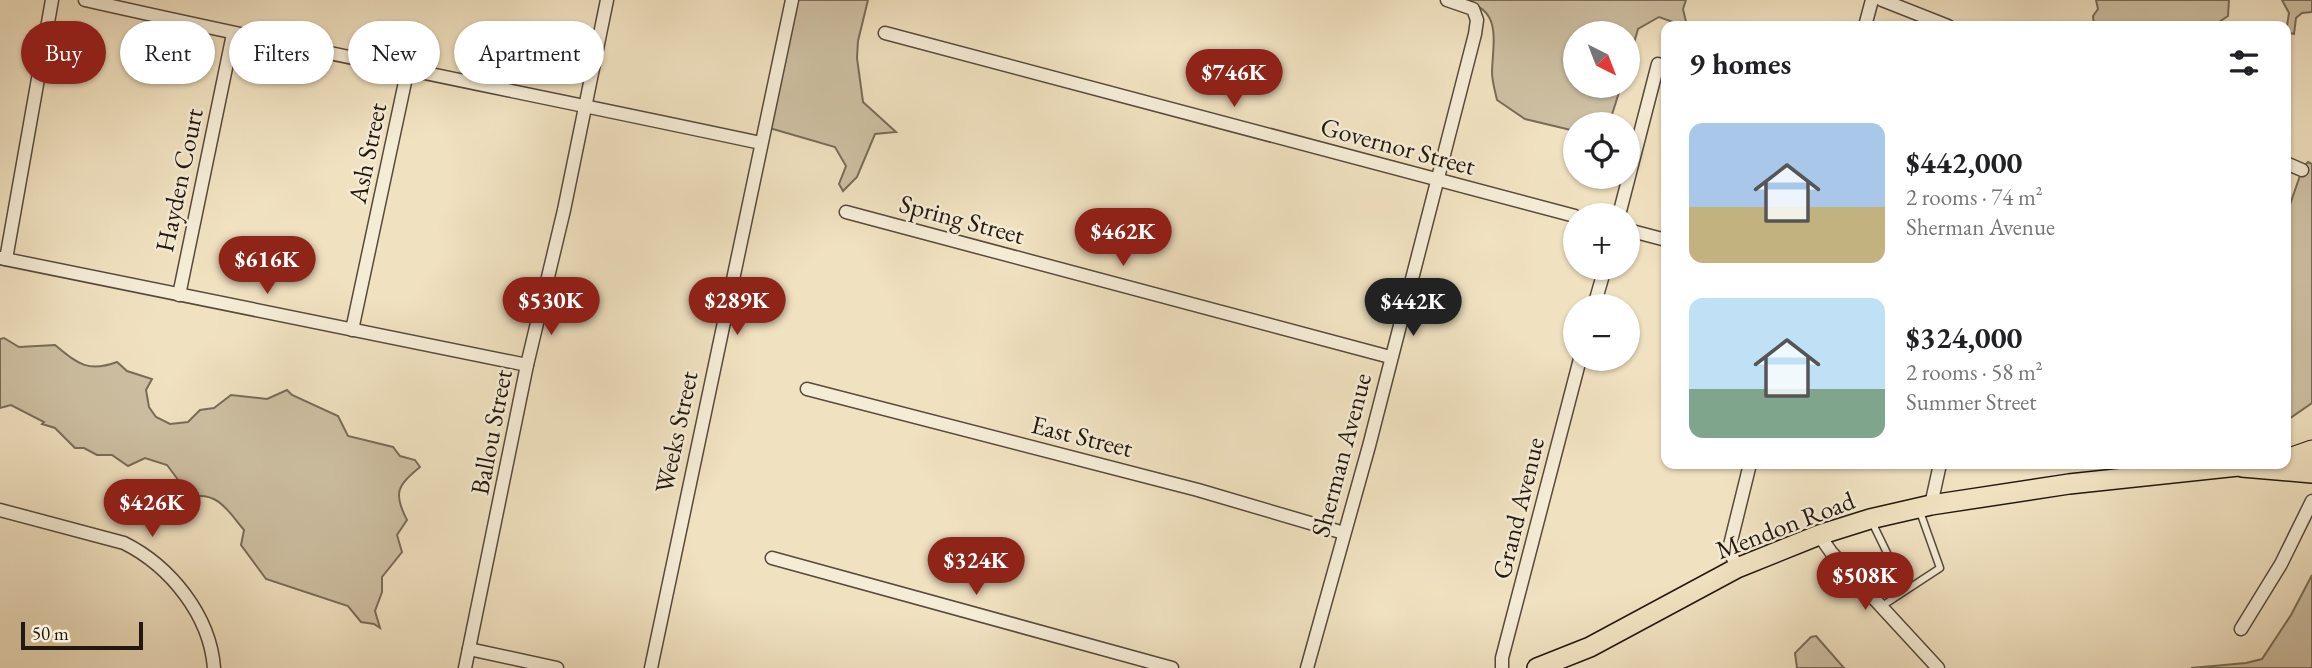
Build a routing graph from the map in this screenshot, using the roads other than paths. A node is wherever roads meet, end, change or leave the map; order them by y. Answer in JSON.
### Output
{"nodes":[{"id":1,"x":52,"y":0,"type":"edge"},
{"id":2,"x":85,"y":0,"type":"edge"},
{"id":3,"x":147,"y":0,"type":"edge"},
{"id":4,"x":607,"y":0,"type":"edge"},
{"id":5,"x":792,"y":0,"type":"edge"},
{"id":6,"x":1447,"y":0,"type":"edge"},
{"id":7,"x":1872,"y":0,"type":"edge"},
{"id":8,"x":1882,"y":0,"type":"edge"},
{"id":9,"x":145,"y":13,"type":"junction"},
{"id":10,"x":1866,"y":21,"type":"edge"},
{"id":11,"x":1935,"y":21,"type":"edge"},
{"id":12,"x":229,"y":33,"type":"edge"},
{"id":13,"x":885,"y":33,"type":"dead end"},
{"id":14,"x":229,"y":53,"type":"edge"},
{"id":15,"x":1658,"y":64,"type":"dead end"},
{"id":16,"x":440,"y":75,"type":"edge"},
{"id":17,"x":405,"y":84,"type":"edge"},
{"id":18,"x":586,"y":105,"type":"junction"},
{"id":19,"x":761,"y":143,"type":"junction"},
{"id":20,"x":2291,"y":165,"type":"edge"},
{"id":21,"x":2302,"y":170,"type":"dead end"},
{"id":22,"x":1438,"y":180,"type":"junction"},
{"id":23,"x":1622,"y":203,"type":"edge"},
{"id":24,"x":846,"y":212,"type":"dead end"},
{"id":25,"x":1563,"y":213,"type":"edge"},
{"id":26,"x":1640,"y":233,"type":"edge"},
{"id":27,"x":1661,"y":239,"type":"edge"},
{"id":28,"x":3,"y":259,"type":"edge"},
{"id":29,"x":179,"y":295,"type":"junction"},
{"id":30,"x":352,"y":330,"type":"junction"},
{"id":31,"x":1390,"y":357,"type":"junction"},
{"id":32,"x":527,"y":365,"type":"junction"},
{"id":33,"x":1577,"y":371,"type":"edge"},
{"id":34,"x":807,"y":390,"type":"dead end"},
{"id":35,"x":1750,"y":469,"type":"edge"},
{"id":36,"x":1938,"y":469,"type":"edge"},
{"id":37,"x":2155,"y":469,"type":"edge"},
{"id":38,"x":2280,"y":469,"type":"edge"},
{"id":39,"x":2132,"y":470,"type":"edge"},
{"id":40,"x":2312,"y":473,"type":"edge"},
{"id":41,"x":2312,"y":501,"type":"edge"},
{"id":42,"x":1925,"y":506,"type":"junction"},
{"id":43,"x":0,"y":510,"type":"edge"},
{"id":44,"x":1870,"y":519,"type":"junction"},
{"id":45,"x":1344,"y":533,"type":"junction"},
{"id":46,"x":1819,"y":534,"type":"junction"},
{"id":47,"x":772,"y":558,"type":"dead end"},
{"id":48,"x":1737,"y":568,"type":"junction"},
{"id":49,"x":1905,"y":590,"type":"junction"},
{"id":50,"x":1882,"y":606,"type":"junction"},
{"id":51,"x":2241,"y":629,"type":"dead end"},
{"id":52,"x":469,"y":649,"type":"junction"},
{"id":53,"x":214,"y":668,"type":"edge"},
{"id":54,"x":466,"y":668,"type":"edge"},
{"id":55,"x":557,"y":668,"type":"edge"},
{"id":56,"x":651,"y":668,"type":"edge"},
{"id":57,"x":1172,"y":668,"type":"edge"},
{"id":58,"x":1307,"y":668,"type":"edge"},
{"id":59,"x":1502,"y":668,"type":"edge"},
{"id":60,"x":1536,"y":668,"type":"edge"},
{"id":61,"x":1938,"y":668,"type":"edge"}],
"edges":[{"from":1,"to":28,"type":"street"},
{"from":2,"to":9,"type":"street"},
{"from":3,"to":9,"type":"street"},
{"from":4,"to":18,"type":"street","name":"Ballou Street"},
{"from":5,"to":19,"type":"street","name":"Weeks Street"},
{"from":6,"to":22,"type":"street","name":"Sherman Avenue"},
{"from":7,"to":10,"type":"street"},
{"from":8,"to":11,"type":"street"},
{"from":9,"to":12,"type":"street"},
{"from":13,"to":22,"type":"street","name":"Governor Street"},
{"from":14,"to":29,"type":"street","name":"Hayden Court"},
{"from":15,"to":23,"type":"street"},
{"from":16,"to":18,"type":"street"},
{"from":17,"to":30,"type":"street","name":"Ash Street"},
{"from":18,"to":19,"type":"street"},
{"from":18,"to":32,"type":"street","name":"Ballou Street"},
{"from":19,"to":56,"type":"street","name":"Weeks Street"},
{"from":20,"to":21,"type":"street"},
{"from":22,"to":25,"type":"street","name":"Governor Street"},
{"from":22,"to":31,"type":"street","name":"Sherman Avenue"},
{"from":24,"to":31,"type":"street","name":"Spring Street"},
{"from":26,"to":27,"type":"street"},
{"from":28,"to":29,"type":"street"},
{"from":29,"to":30,"type":"street"},
{"from":30,"to":32,"type":"street"},
{"from":31,"to":45,"type":"street","name":"Sherman Avenue"},
{"from":32,"to":52,"type":"street","name":"Ballou Street"},
{"from":33,"to":59,"type":"street","name":"Grand Avenue"},
{"from":34,"to":45,"type":"street","name":"East Street"},
{"from":35,"to":48,"type":"street"},
{"from":36,"to":42,"type":"street"},
{"from":37,"to":39,"type":"main road","name":"Mendon Road"},
{"from":38,"to":40,"type":"main road","name":"Mendon Road"},
{"from":39,"to":42,"type":"main road","name":"Mendon Road"},
{"from":41,"to":51,"type":"street"},
{"from":42,"to":44,"type":"main road","name":"Mendon Road"},
{"from":42,"to":49,"type":"lane"},
{"from":43,"to":53,"type":"street"},
{"from":44,"to":46,"type":"main road","name":"Mendon Road"},
{"from":44,"to":49,"type":"lane"},
{"from":45,"to":58,"type":"street","name":"Sherman Avenue"},
{"from":46,"to":48,"type":"main road","name":"Mendon Road"},
{"from":46,"to":50,"type":"street"},
{"from":47,"to":57,"type":"street"},
{"from":48,"to":60,"type":"main road","name":"Mendon Road"},
{"from":49,"to":50,"type":"lane"},
{"from":50,"to":61,"type":"street"},
{"from":52,"to":54,"type":"street","name":"Ballou Street"},
{"from":52,"to":55,"type":"street"}]}
